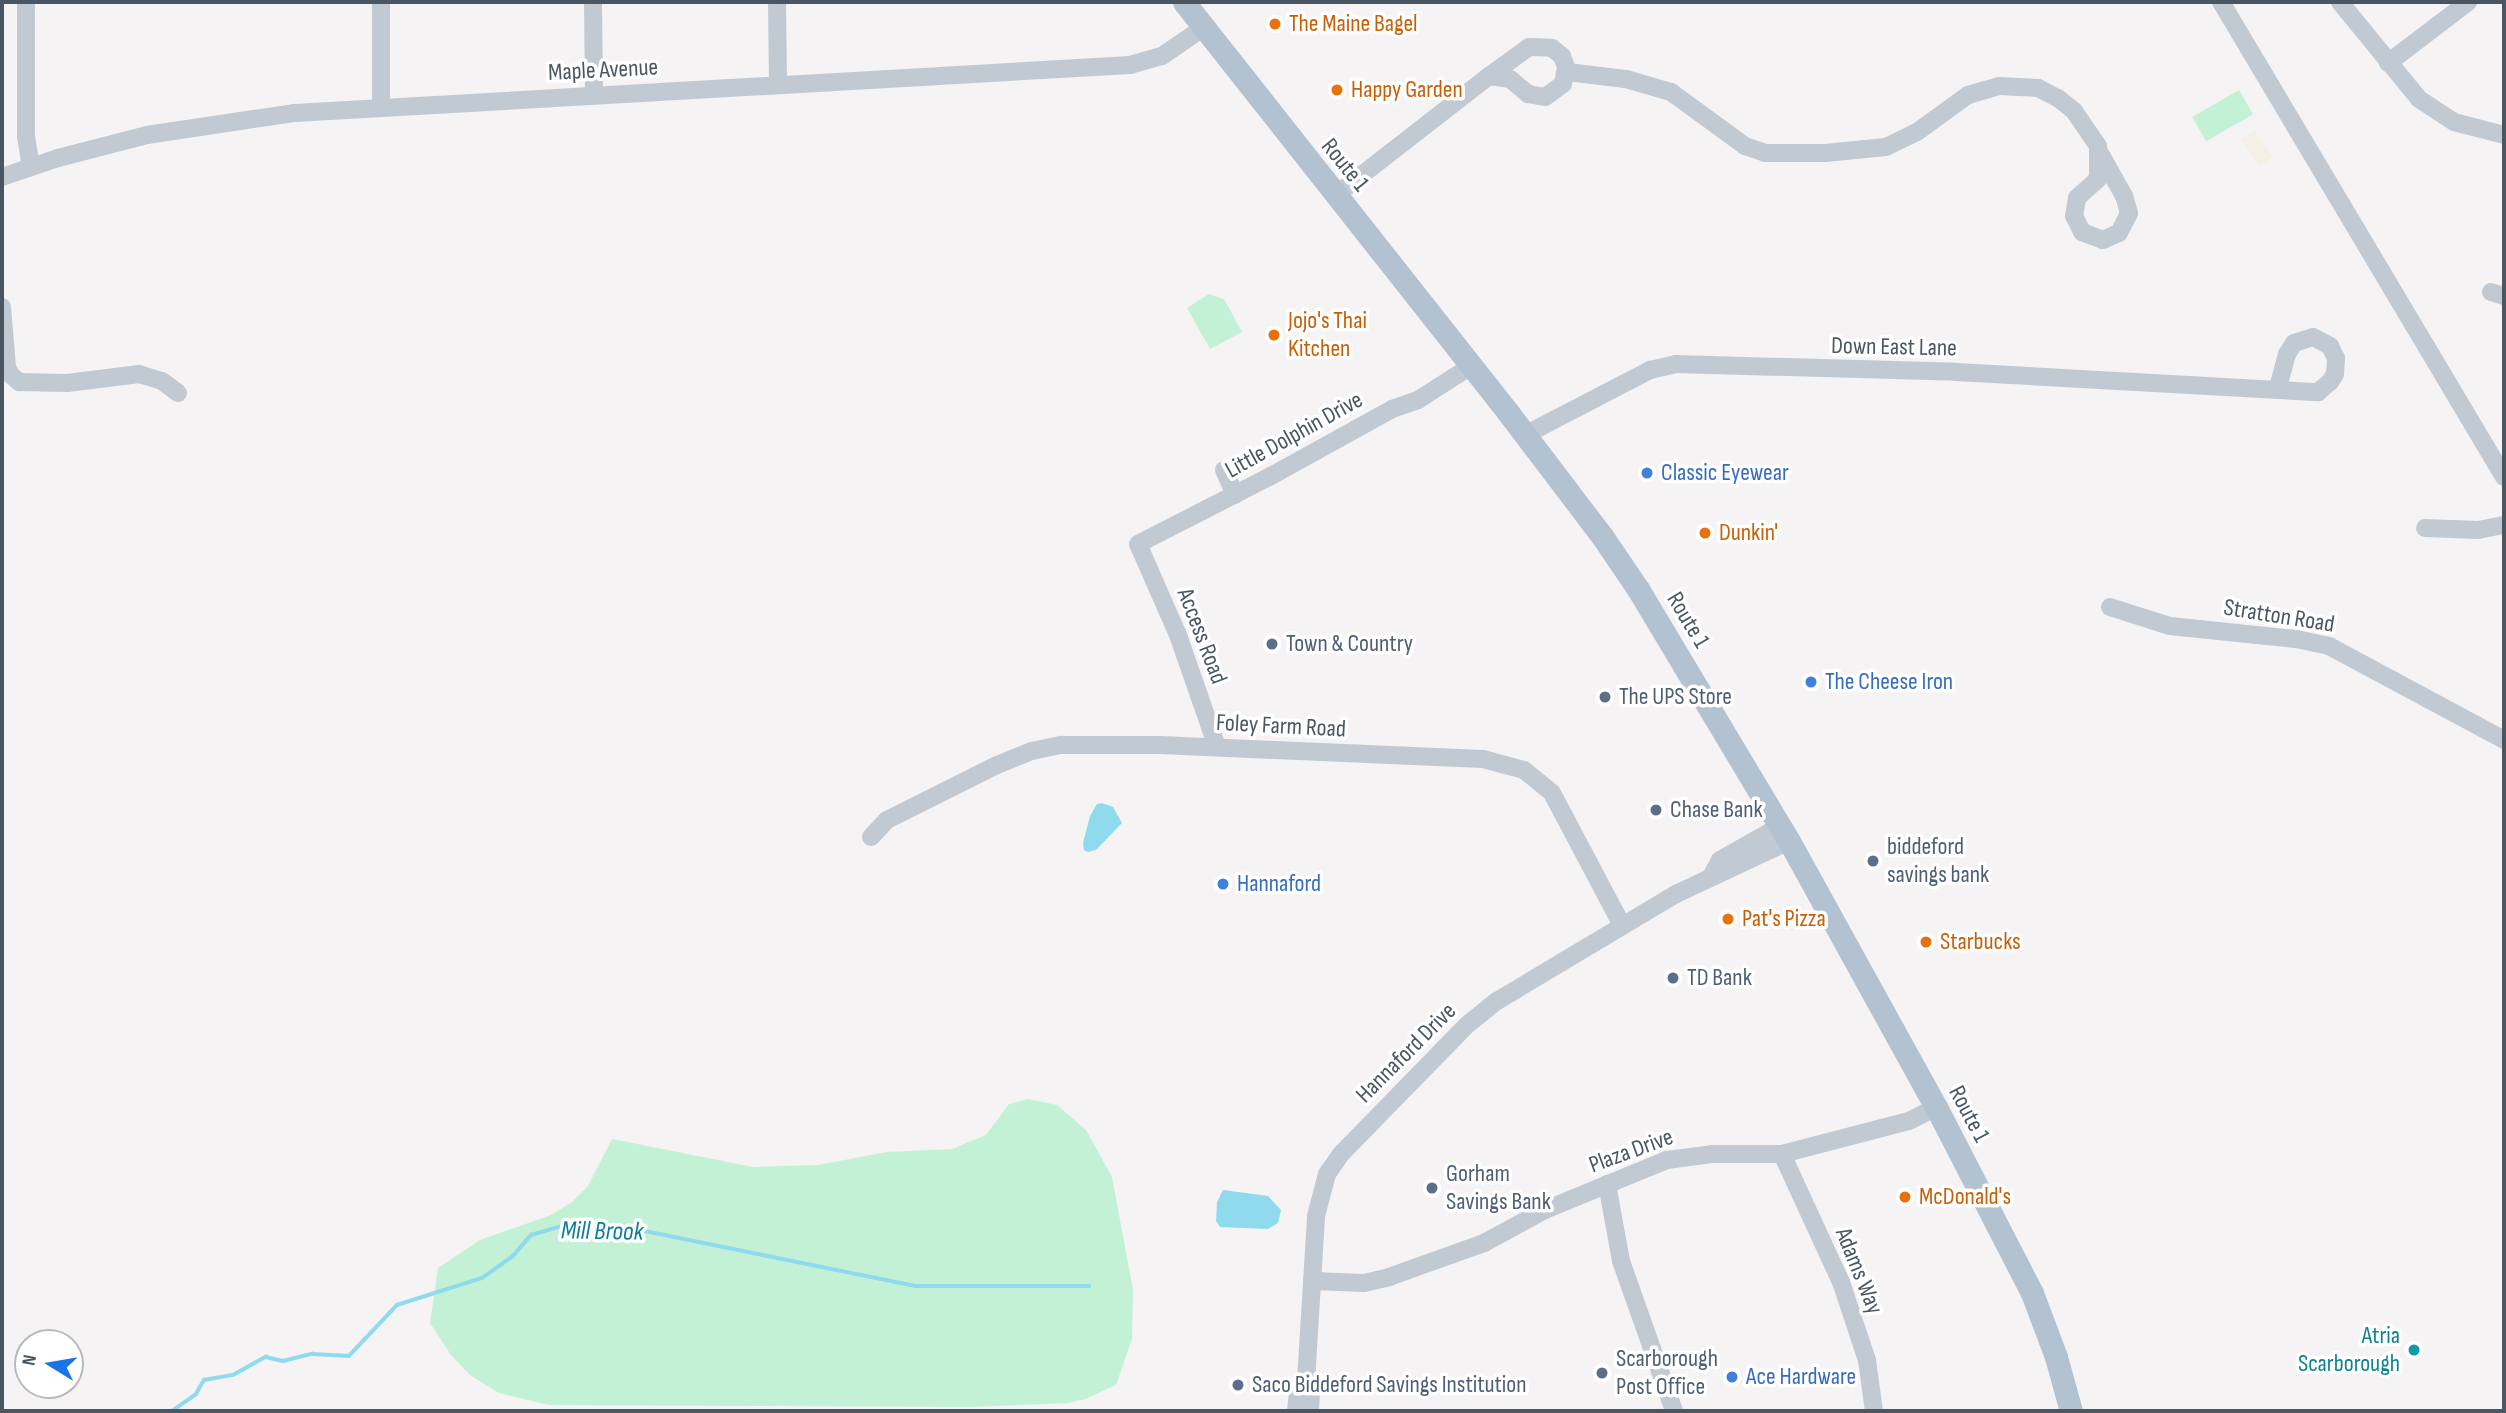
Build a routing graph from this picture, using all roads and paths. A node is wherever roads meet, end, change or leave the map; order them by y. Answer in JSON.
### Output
{"nodes":[{"id":1,"x":26,"y":2,"type":"edge"},
{"id":2,"x":381,"y":2,"type":"edge"},
{"id":3,"x":593,"y":2,"type":"edge"},
{"id":4,"x":777,"y":2,"type":"edge"},
{"id":5,"x":1184,"y":2,"type":"edge"},
{"id":6,"x":2221,"y":2,"type":"edge"},
{"id":7,"x":2340,"y":2,"type":"edge"},
{"id":8,"x":2468,"y":2,"type":"edge"},
{"id":9,"x":1204,"y":27,"type":"junction"},
{"id":10,"x":2388,"y":63,"type":"junction"},
{"id":11,"x":1566,"y":72,"type":"junction"},
{"id":12,"x":1489,"y":76,"type":"junction"},
{"id":13,"x":778,"y":85,"type":"junction"},
{"id":14,"x":594,"y":95,"type":"junction"},
{"id":15,"x":381,"y":107,"type":"junction"},
{"id":16,"x":2504,"y":135,"type":"edge"},
{"id":17,"x":2101,"y":155,"type":"dead end"},
{"id":18,"x":31,"y":167,"type":"junction"},
{"id":19,"x":2,"y":177,"type":"edge"},
{"id":20,"x":1336,"y":195,"type":"junction"},
{"id":21,"x":2,"y":307,"type":"edge"},
{"id":22,"x":1471,"y":366,"type":"junction"},
{"id":23,"x":2278,"y":387,"type":"dead end"},
{"id":24,"x":178,"y":393,"type":"dead end"},
{"id":25,"x":1525,"y":435,"type":"junction"},
{"id":26,"x":1224,"y":470,"type":"dead end"},
{"id":27,"x":2504,"y":477,"type":"edge"},
{"id":28,"x":1235,"y":495,"type":"junction"},
{"id":29,"x":2504,"y":525,"type":"edge"},
{"id":30,"x":2425,"y":528,"type":"dead end"},
{"id":31,"x":1138,"y":544,"type":"joint"},
{"id":32,"x":2110,"y":607,"type":"dead end"},
{"id":33,"x":2504,"y":740,"type":"edge"},
{"id":34,"x":1217,"y":747,"type":"junction"},
{"id":35,"x":1784,"y":834,"type":"junction"},
{"id":36,"x":871,"y":837,"type":"dead end"},
{"id":37,"x":1622,"y":925,"type":"junction"},
{"id":38,"x":1936,"y":1107,"type":"junction"},
{"id":39,"x":1782,"y":1154,"type":"junction"},
{"id":40,"x":1607,"y":1184,"type":"junction"},
{"id":41,"x":1312,"y":1281,"type":"junction"},
{"id":42,"x":1306,"y":1381,"type":"junction"},
{"id":43,"x":1296,"y":1411,"type":"edge"},
{"id":44,"x":1310,"y":1411,"type":"edge"},
{"id":45,"x":1674,"y":1411,"type":"edge"},
{"id":46,"x":1874,"y":1411,"type":"edge"},
{"id":47,"x":2071,"y":1411,"type":"edge"}],
"edges":[{"from":1,"to":18,"type":"street"},
{"from":2,"to":15,"type":"street"},
{"from":3,"to":14,"type":"street"},
{"from":4,"to":13,"type":"street"},
{"from":5,"to":9,"type":"main road","name":"Route 1"},
{"from":6,"to":27,"type":"street"},
{"from":7,"to":10,"type":"street"},
{"from":8,"to":10,"type":"street"},
{"from":9,"to":13,"type":"street","name":"Maple Avenue"},
{"from":9,"to":20,"type":"main road","name":"Route 1"},
{"from":10,"to":16,"type":"street"},
{"from":11,"to":12,"type":"street"},
{"from":11,"to":12,"type":"street"},
{"from":11,"to":17,"type":"street"},
{"from":12,"to":20,"type":"street"},
{"from":13,"to":14,"type":"street","name":"Maple Avenue"},
{"from":14,"to":15,"type":"street","name":"Maple Avenue"},
{"from":15,"to":18,"type":"street","name":"Maple Avenue"},
{"from":18,"to":19,"type":"street","name":"Maple Avenue"},
{"from":20,"to":22,"type":"main road","name":"Route 1"},
{"from":21,"to":24,"type":"street"},
{"from":22,"to":25,"type":"main road","name":"Route 1"},
{"from":22,"to":28,"type":"street","name":"Little Dolphin Drive"},
{"from":23,"to":25,"type":"street","name":"Down East Lane"},
{"from":25,"to":35,"type":"main road","name":"Route 1"},
{"from":26,"to":28,"type":"street"},
{"from":28,"to":31,"type":"street","name":"Little Dolphin Drive"},
{"from":29,"to":30,"type":"street"},
{"from":31,"to":34,"type":"street","name":"Access Road"},
{"from":32,"to":33,"type":"street","name":"Stratton Road"},
{"from":34,"to":36,"type":"street","name":"Foley Farm Road"},
{"from":34,"to":37,"type":"street","name":"Foley Farm Road"},
{"from":35,"to":37,"type":"street","name":"Hannaford Drive"},
{"from":35,"to":38,"type":"main road","name":"Route 1"},
{"from":37,"to":41,"type":"street","name":"Hannaford Drive"},
{"from":38,"to":39,"type":"street","name":"Plaza Drive"},
{"from":38,"to":47,"type":"main road","name":"Route 1"},
{"from":39,"to":40,"type":"street","name":"Plaza Drive"},
{"from":39,"to":46,"type":"street","name":"Adams Way"},
{"from":40,"to":41,"type":"street","name":"Plaza Drive"},
{"from":40,"to":45,"type":"street"},
{"from":41,"to":42,"type":"street","name":"Hannaford Drive"},
{"from":42,"to":43,"type":"street","name":"Hannaford Drive"},
{"from":42,"to":44,"type":"street","name":"Hannaford Drive"}]}
